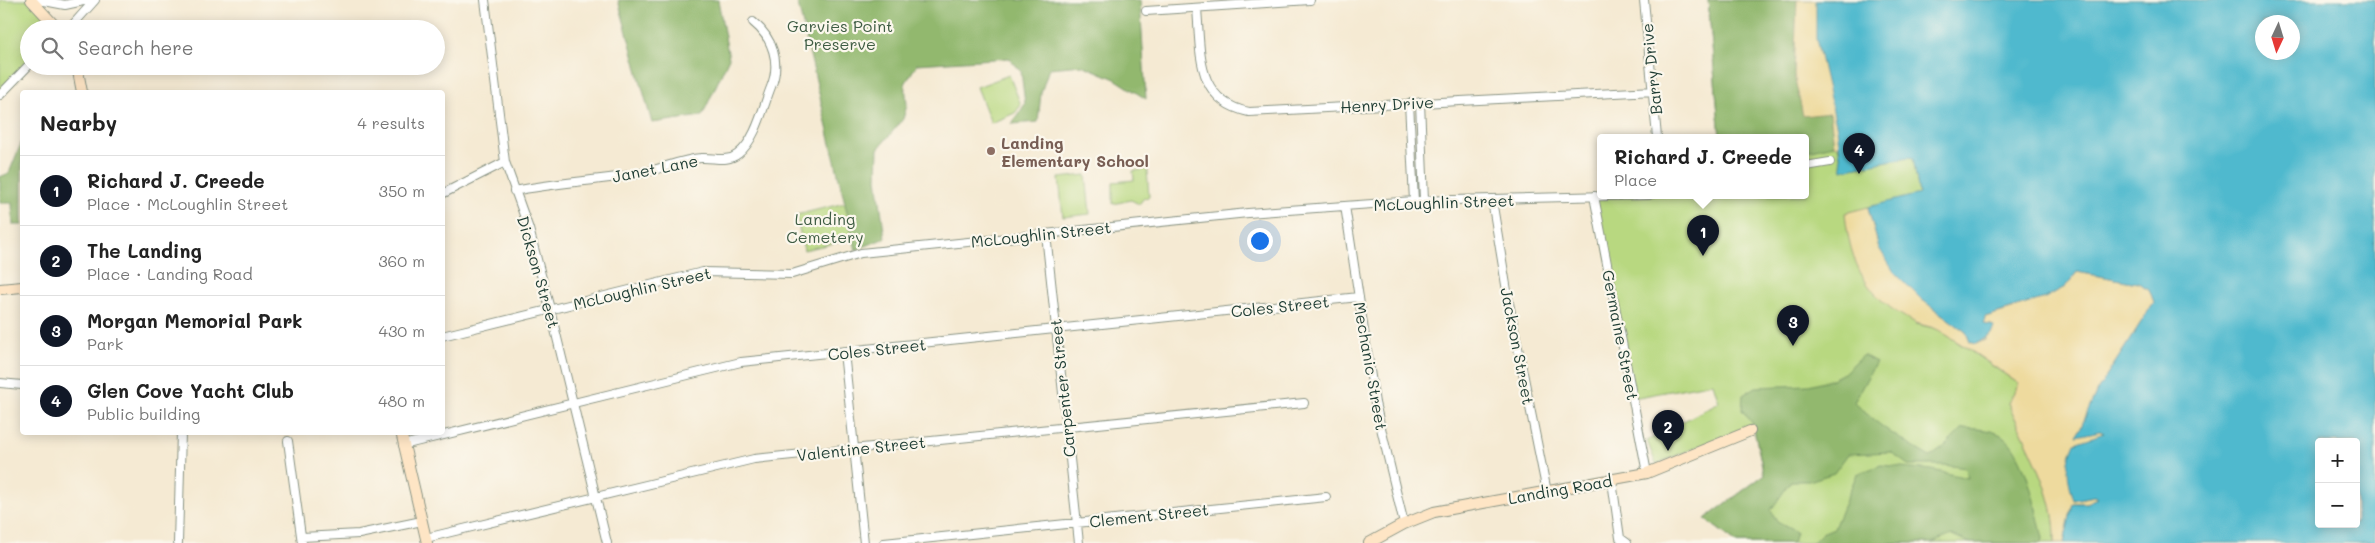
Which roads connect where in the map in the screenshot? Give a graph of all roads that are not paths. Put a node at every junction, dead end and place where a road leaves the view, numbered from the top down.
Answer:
1 (31, 0) edge
2 (39, 0) edge
3 (88, 0) edge
4 (96, 0) edge
5 (485, 0) edge
6 (1298, 0) edge
7 (1310, 0) edge
8 (1644, 0) edge
9 (1197, 9) junction
10 (1146, 11) dead end
11 (50, 20) edge
12 (77, 20) edge
13 (753, 22) dead end
14 (20, 74) edge
15 (79, 75) edge
16 (82, 90) edge
17 (1654, 91) junction
18 (0, 95) edge
19 (1420, 102) junction
20 (1409, 103) junction
21 (1658, 134) edge
22 (504, 162) junction
23 (1830, 162) dead end
24 (1809, 166) edge
25 (514, 191) junction
26 (445, 192) edge
27 (1594, 196) junction
28 (1597, 196) edge
29 (1492, 200) junction
30 (1414, 201) junction
31 (1424, 201) junction
32 (1345, 206) junction
33 (1046, 234) junction
34 (20, 287) edge
35 (0, 289) edge
36 (1358, 297) junction
37 (550, 309) junction
38 (1056, 330) junction
39 (445, 335) edge
40 (844, 352) junction
41 (0, 384) edge
42 (20, 385) edge
43 (574, 403) junction
44 (1304, 403) dead end
45 (1067, 427) junction
46 (1750, 431) dead end
47 (181, 435) edge
48 (401, 435) edge
49 (444, 435) edge
50 (445, 435) edge
51 (288, 441) dead end
52 (403, 445) junction
53 (854, 449) junction
54 (1647, 473) junction
55 (1612, 481) junction
56 (1547, 492) junction
57 (596, 497) junction
58 (1326, 497) dead end
59 (422, 521) junction
60 (1076, 523) junction
61 (1404, 524) junction
62 (302, 540) edge
63 (426, 540) edge
64 (1621, 541) edge
65 (178, 543) edge
66 (607, 543) edge
67 (864, 543) edge
68 (884, 543) edge
69 (1079, 543) edge
70 (1369, 543) edge

1 - 11 street
2 - 3 street
4 - 12 street
5 - 22 street, Dickson Street
6 - 7 street
6 - 9 street
8 - 17 street, Barry Drive
9 - 10 street
9 - 20 street, Henry Drive
13 - 25 street, Janet Lane
14 - 18 street
15 - 16 street
17 - 19 street, Henry Drive
17 - 21 street, Barry Drive
19 - 20 street, Henry Drive
19 - 31 street
20 - 30 street
22 - 25 street, Dickson Street
22 - 26 street
23 - 24 street
25 - 37 street, Dickson Street
27 - 28 street, McLoughlin Street
27 - 29 street, McLoughlin Street
27 - 54 street, Germaine Street
29 - 31 street, McLoughlin Street
29 - 56 street, Jackson Street
30 - 31 street, McLoughlin Street
30 - 32 street, McLoughlin Street
32 - 33 street, McLoughlin Street
32 - 36 street, Mechanic Street
33 - 37 street, McLoughlin Street
33 - 38 street, Carpenter Street
34 - 35 street
36 - 38 street, Coles Street
36 - 61 street, Mechanic Street
37 - 39 street, McLoughlin Street
37 - 43 street, Dickson Street
38 - 40 street, Coles Street
38 - 45 street, Carpenter Street
40 - 43 street, Coles Street
40 - 53 street
41 - 42 street
43 - 50 street, Coles Street
43 - 57 street, Dickson Street
44 - 45 street, Valentine Street
45 - 53 street, Valentine Street
45 - 60 street, Carpenter Street
46 - 54 street, Landing Road
47 - 65 street
48 - 52 street
49 - 52 street, Coles Street
51 - 62 street
52 - 59 street
53 - 57 street, Valentine Street
53 - 67 street
54 - 55 street, Landing Road
55 - 56 street, Landing Road
55 - 64 street
56 - 61 street, Landing Road
57 - 63 street, Valentine Street
57 - 66 street, Dickson Street
58 - 60 street, Clement Street
59 - 62 street
59 - 63 street
60 - 68 street, Clement Street
60 - 69 street, Carpenter Street
61 - 70 street, Landing Road

